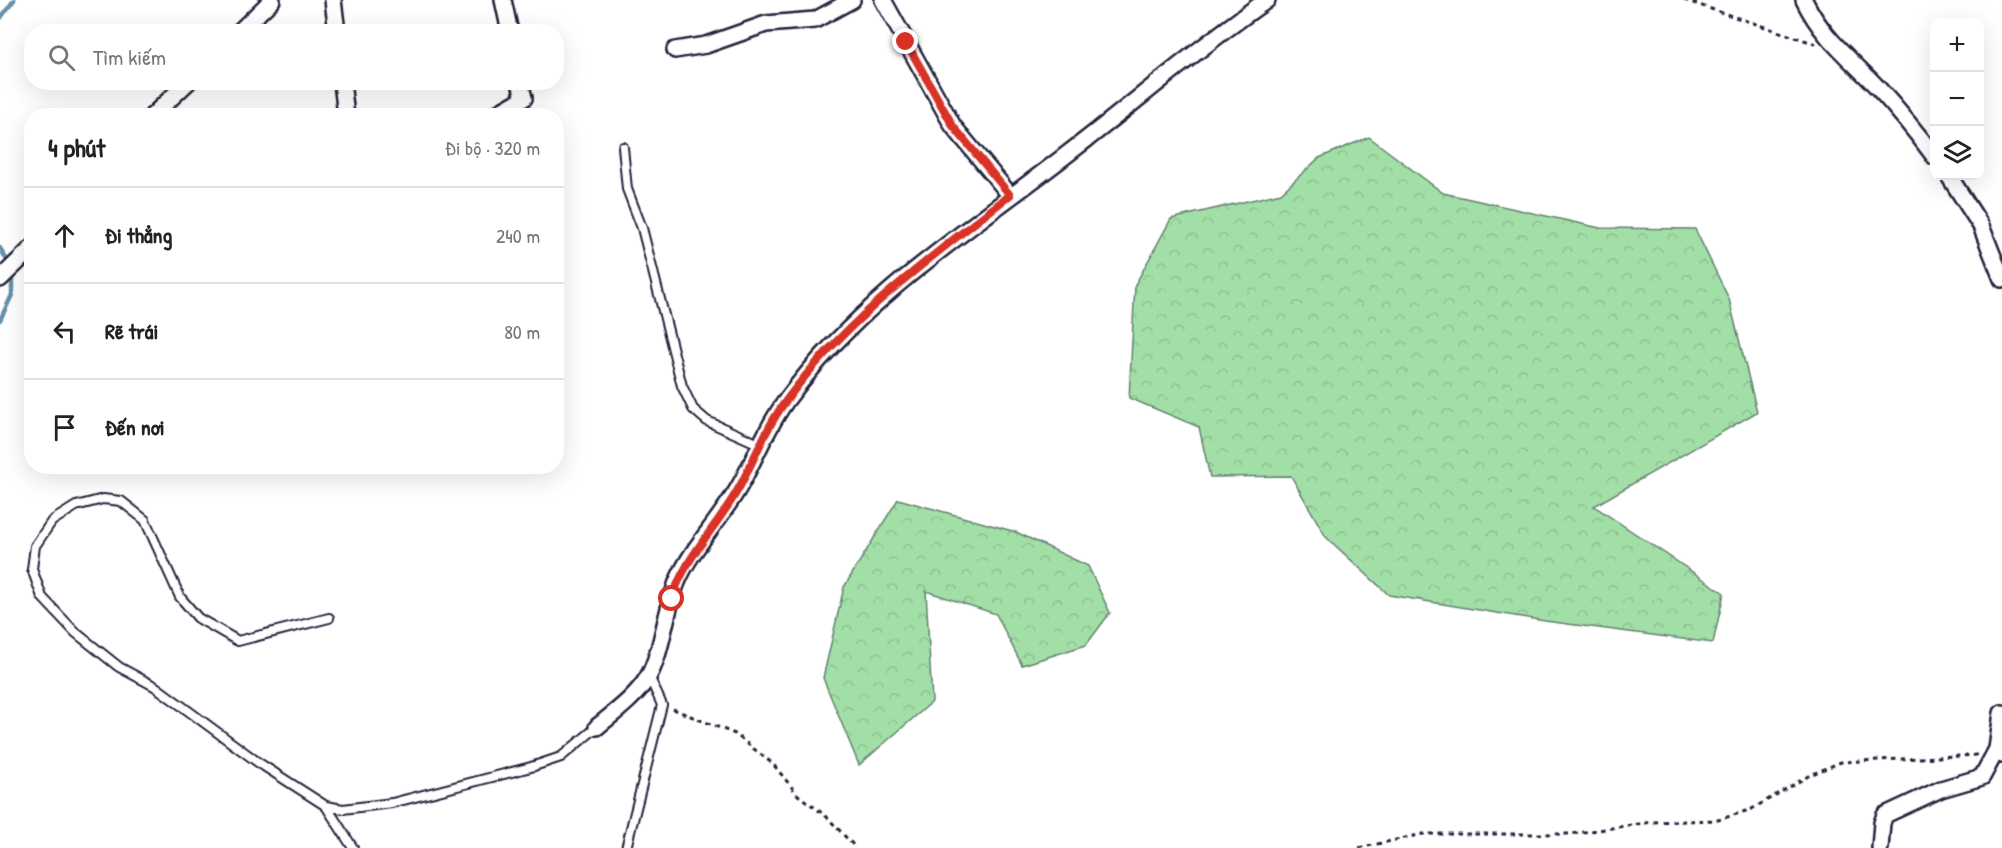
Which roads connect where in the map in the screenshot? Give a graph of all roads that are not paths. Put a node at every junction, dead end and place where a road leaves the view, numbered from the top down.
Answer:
1 (272, 0) edge
2 (333, 0) edge
3 (503, 0) edge
4 (852, 0) edge
5 (883, 0) edge
6 (1267, 0) edge
7 (1804, 0) edge
8 (247, 24) edge
9 (336, 24) edge
10 (508, 24) edge
11 (675, 50) dead end
12 (180, 90) edge
13 (343, 90) edge
14 (522, 90) edge
15 (160, 108) edge
16 (345, 108) edge
17 (507, 108) edge
18 (623, 147) dead end
19 (1930, 150) edge
20 (1952, 180) edge
21 (1010, 195) junction
22 (24, 256) edge
23 (0, 279) edge
24 (2002, 279) edge
25 (759, 444) junction
26 (329, 618) dead end
27 (649, 676) junction
28 (2002, 713) edge
29 (597, 727) joint
30 (1999, 752) edge
31 (326, 806) junction
32 (353, 848) edge
33 (626, 848) edge
34 (1880, 848) edge

1 - 8 street
2 - 9 street
3 - 10 street
4 - 11 street
5 - 21 street
6 - 21 street
7 - 19 street
12 - 15 street
13 - 16 street
14 - 17 street
18 - 25 lane
20 - 24 street
21 - 25 street
22 - 23 street
25 - 27 street
26 - 31 lane
27 - 29 street
27 - 33 lane
28 - 30 street
29 - 31 lane
30 - 34 street
31 - 32 lane

